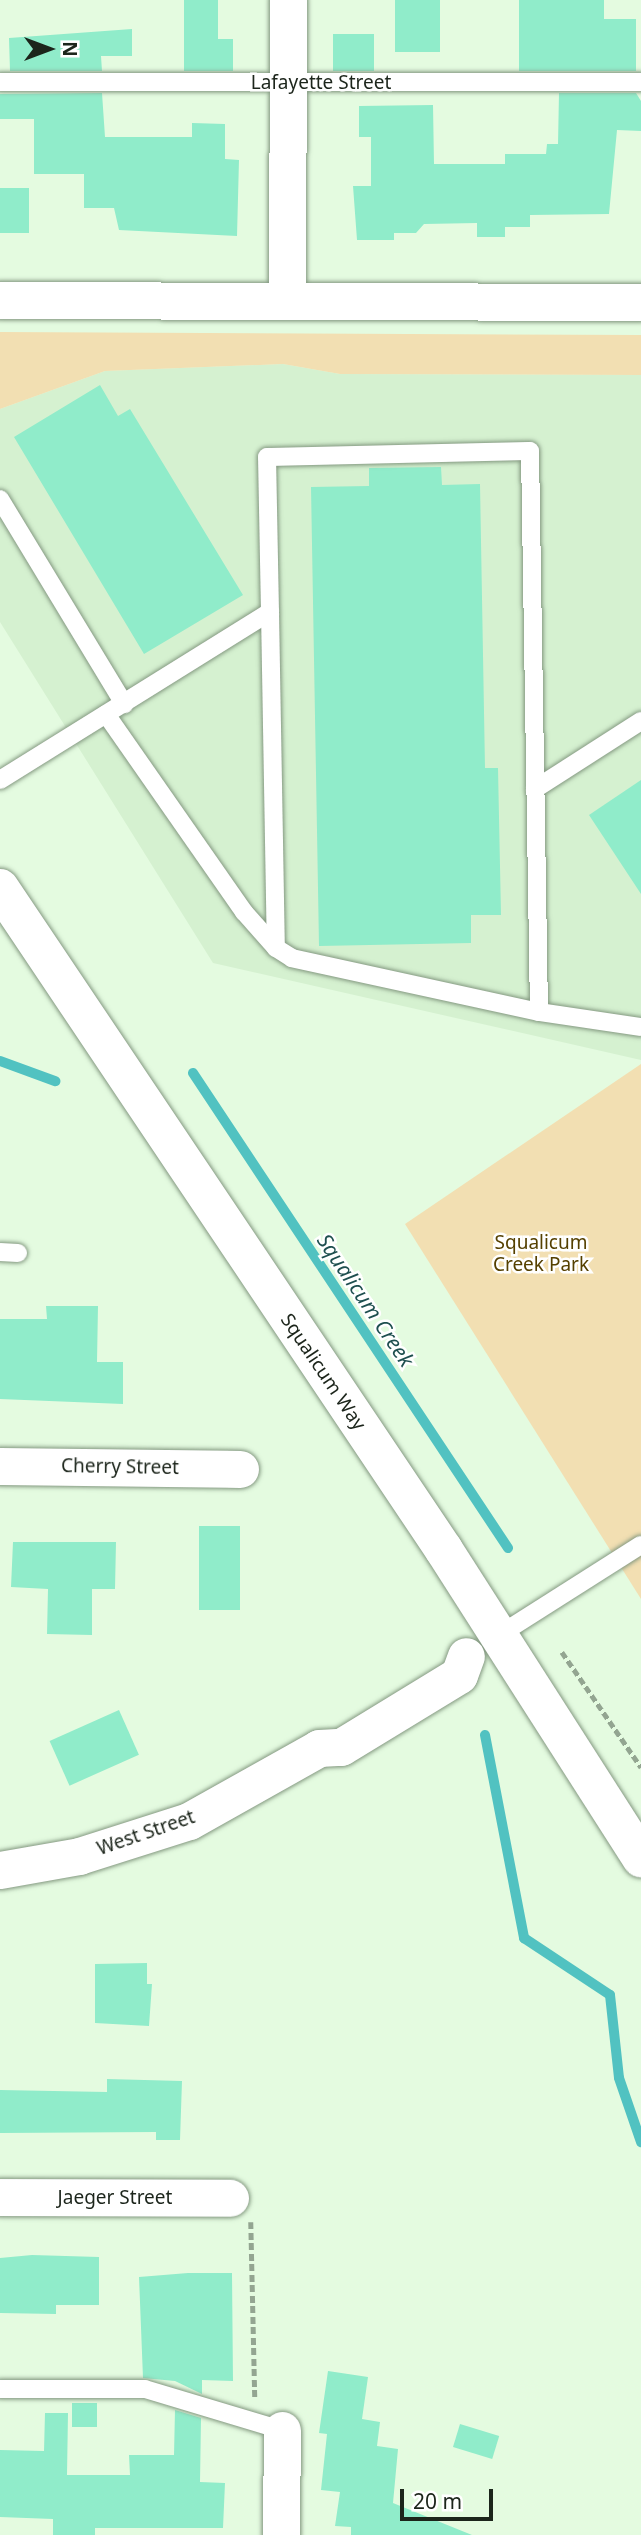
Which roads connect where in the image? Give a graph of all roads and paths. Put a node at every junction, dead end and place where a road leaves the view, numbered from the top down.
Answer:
1 (288, 0) edge
2 (0, 82) edge
3 (641, 82) edge
4 (288, 84) junction
5 (0, 300) edge
6 (288, 301) junction
7 (641, 302) edge
8 (0, 499) edge
9 (270, 612) junction
10 (124, 704) junction
11 (106, 715) junction
12 (641, 721) edge
13 (0, 780) edge
14 (535, 789) junction
15 (0, 888) edge
16 (276, 948) junction
17 (539, 1012) junction
18 (641, 1027) edge
19 (0, 1466) edge
20 (240, 1469) dead end
21 (641, 1545) edge
22 (499, 1635) junction
23 (562, 1652) dead end
24 (641, 1767) edge
25 (641, 1858) edge
26 (0, 1870) edge
27 (0, 2197) edge
28 (230, 2198) joint
29 (0, 2389) edge
30 (269, 2426) junction
31 (281, 2535) edge

1 - 4 street
2 - 4 lane, Lafayette Street
3 - 4 lane, Lafayette Street
4 - 6 street
5 - 6 street
6 - 7 street
8 - 10 lane
9 - 10 lane
9 - 14 lane
9 - 16 lane
10 - 11 lane
11 - 13 lane
11 - 16 lane
12 - 14 lane
14 - 17 lane
15 - 22 street, Squalicum Way
16 - 17 lane
17 - 18 lane
19 - 20 street, Cherry Street
21 - 22 lane
22 - 25 street, Squalicum Way
22 - 26 street, West Street
23 - 24 path
27 - 28 street, Jaeger Street
28 - 30 path
29 - 30 lane
30 - 31 street

